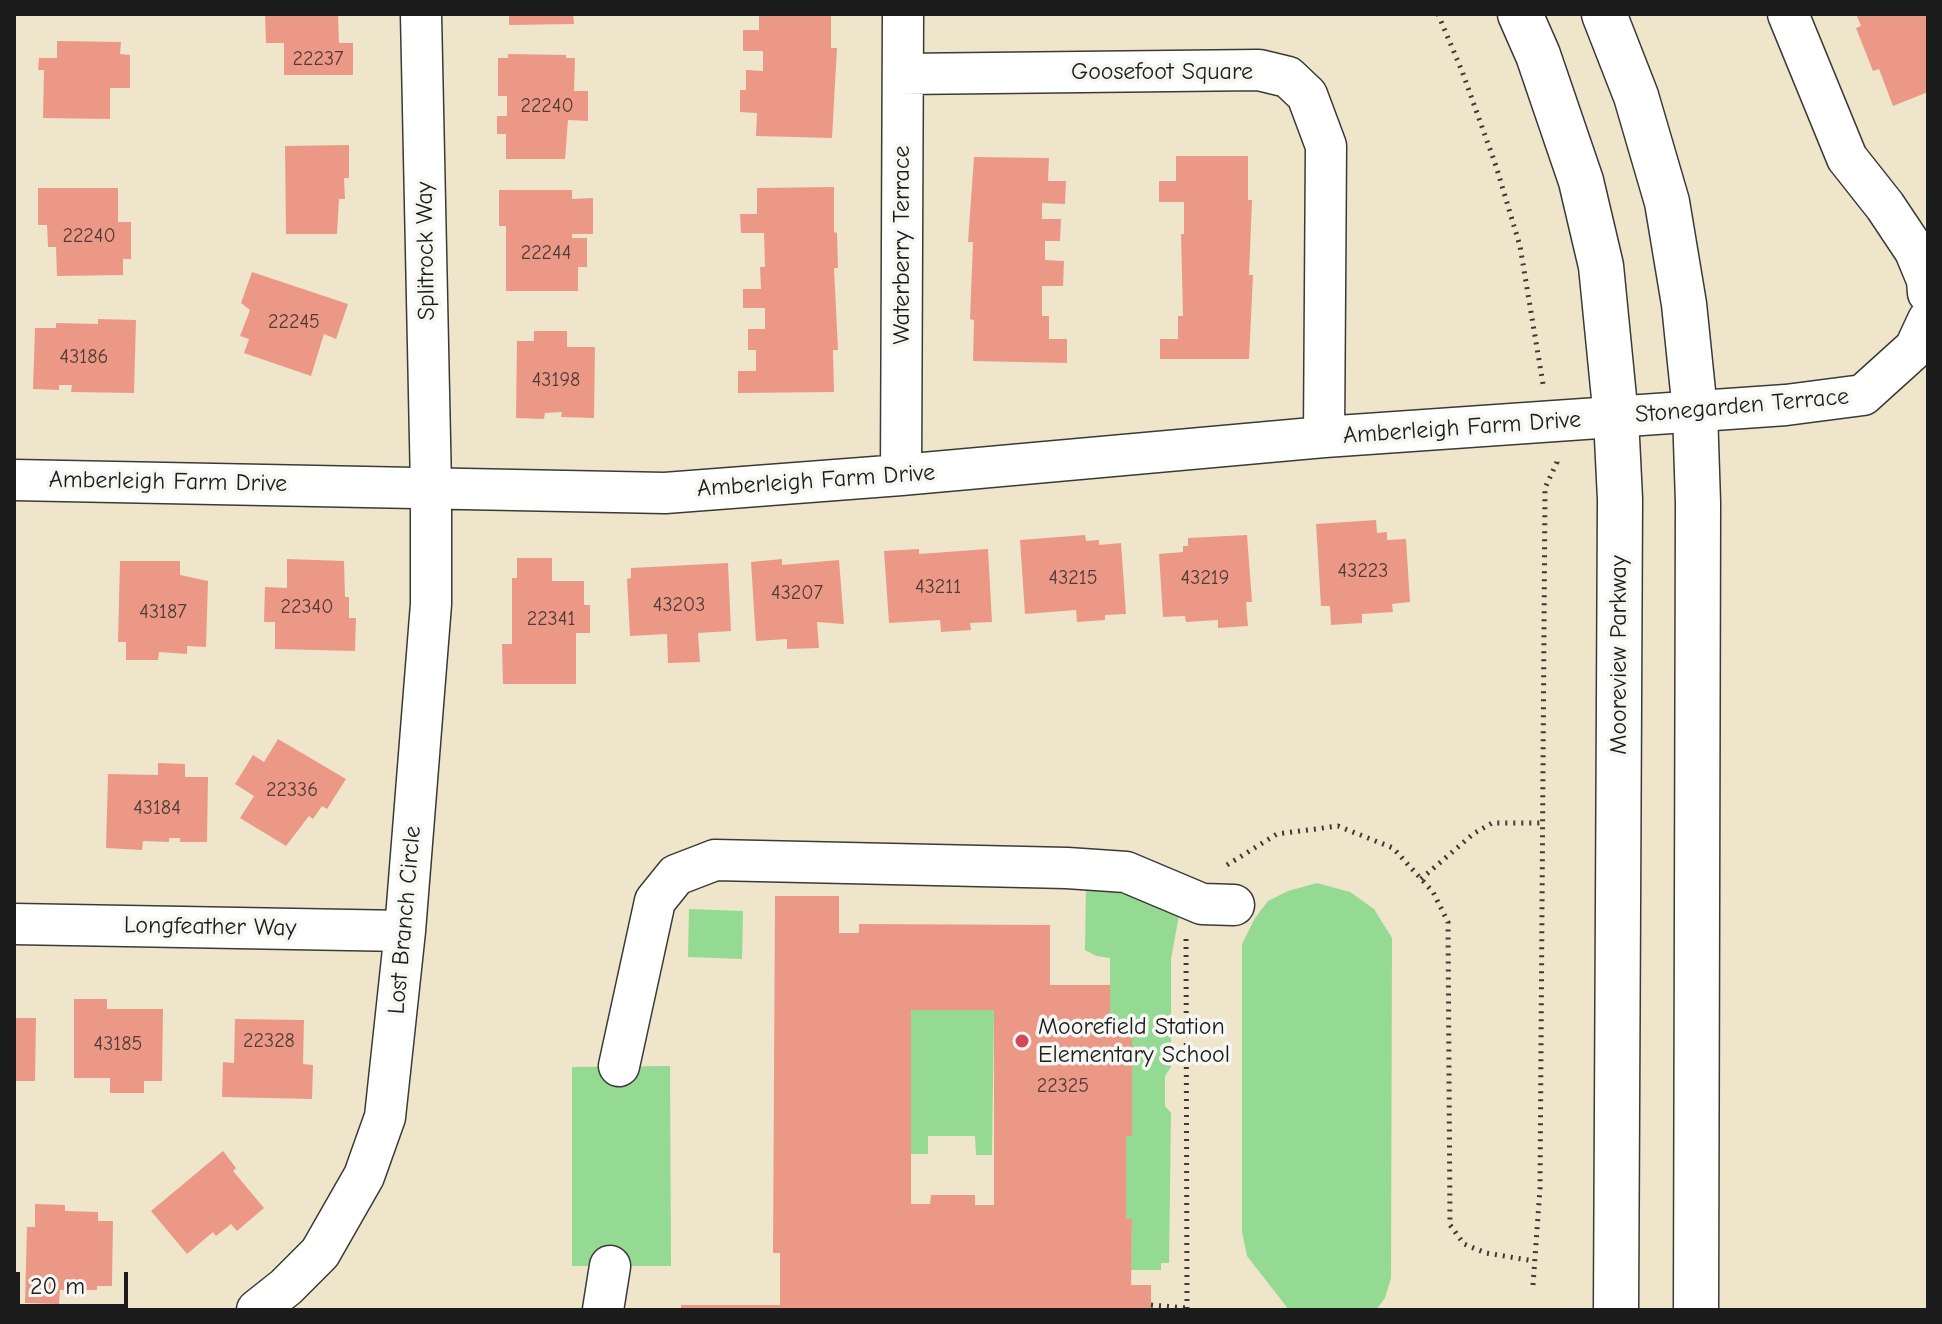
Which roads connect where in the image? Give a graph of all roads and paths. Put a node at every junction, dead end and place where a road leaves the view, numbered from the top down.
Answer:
1 (421, 14) edge
2 (903, 14) edge
3 (1438, 14) edge
4 (1520, 14) edge
5 (1604, 14) edge
6 (1788, 14) edge
7 (903, 74) junction
8 (1928, 293) edge
9 (1928, 320) edge
10 (1695, 411) junction
11 (1616, 418) junction
12 (1548, 420) junction
13 (1324, 437) junction
14 (901, 475) junction
15 (14, 480) edge
16 (431, 487) junction
17 (1544, 823) junction
18 (1421, 879) junction
19 (1218, 904) junction
20 (14, 924) edge
21 (405, 931) junction
22 (619, 1066) dead end
23 (1534, 1261) junction
24 (610, 1266) dead end
25 (1533, 1285) dead end
26 (1151, 1305) dead end
27 (1187, 1309) edge
28 (257, 1310) edge
29 (603, 1310) edge
30 (1616, 1310) edge
31 (1696, 1310) edge

1 - 16 street, Splitrock Way
2 - 7 street, Waterberry Terrace
3 - 12 path
4 - 11 main road, Mooreview Parkway
5 - 10 main road
6 - 8 street
7 - 13 street, Goosefoot Square
7 - 14 street, Waterberry Terrace
9 - 10 street, Stonegarden Terrace
10 - 11 street, Stonegarden Terrace
10 - 31 main road
11 - 12 street, Amberleigh Farm Drive
11 - 30 main road, Mooreview Parkway
12 - 13 street, Amberleigh Farm Drive
12 - 17 path
13 - 14 street, Amberleigh Farm Drive
14 - 16 street, Amberleigh Farm Drive
15 - 16 street, Amberleigh Farm Drive
16 - 21 street, Lost Branch Circle
17 - 18 path
17 - 23 path
18 - 19 path
18 - 23 path
19 - 22 street
19 - 27 path
20 - 21 street, Longfeather Way
21 - 28 street, Lost Branch Circle
23 - 25 path
24 - 29 street
26 - 27 path

